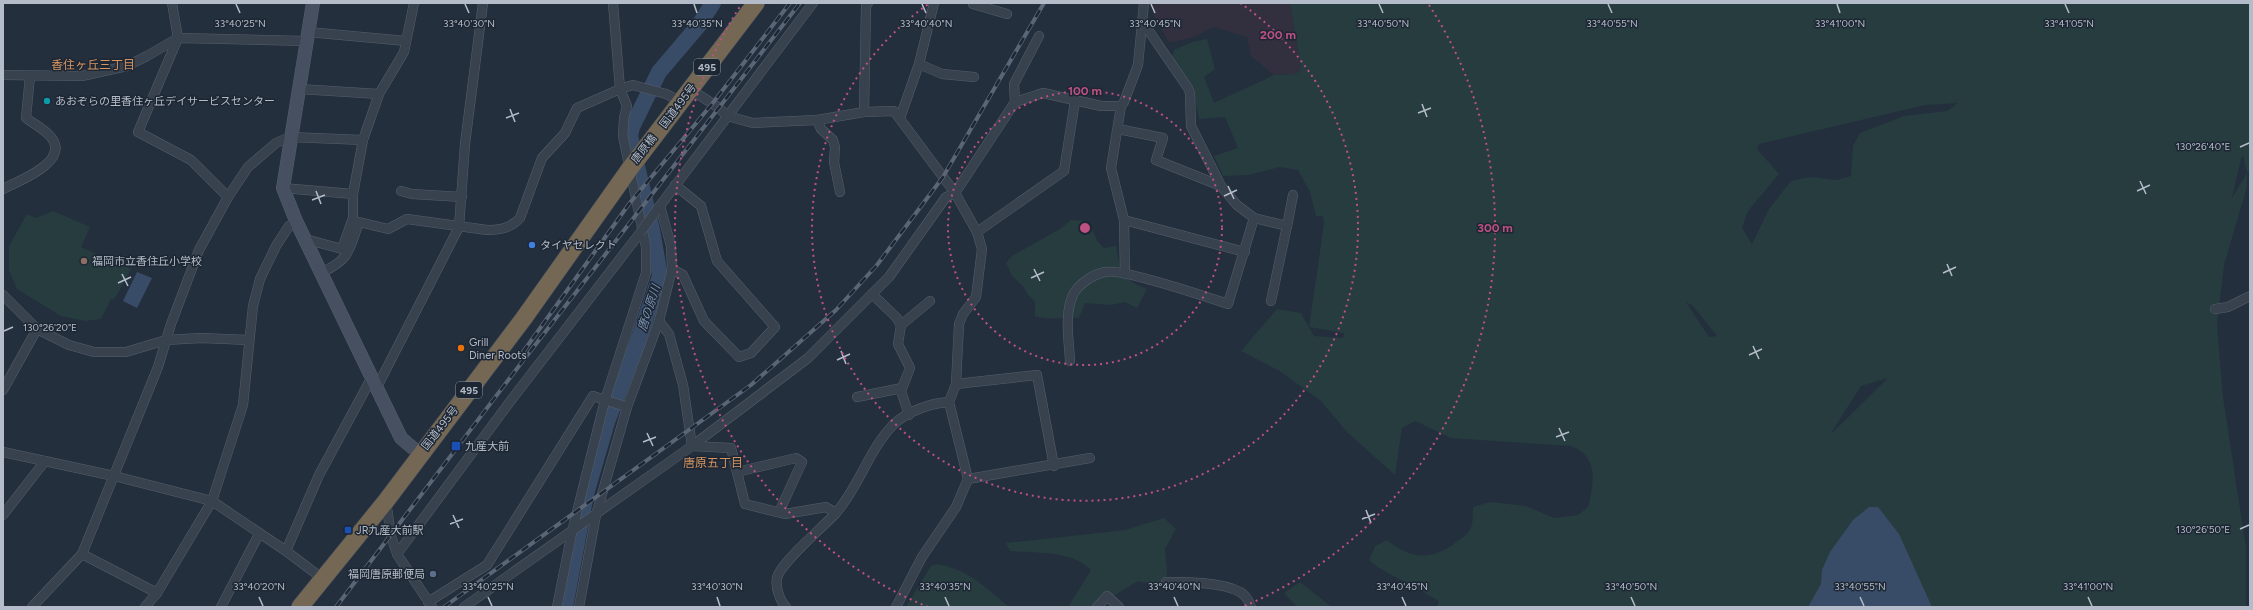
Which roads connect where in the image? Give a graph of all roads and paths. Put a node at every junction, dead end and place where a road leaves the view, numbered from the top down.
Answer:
1 (172, 3) edge
2 (313, 3) edge
3 (414, 3) edge
4 (483, 3) edge
5 (613, 3) edge
6 (756, 3) edge
7 (813, 3) edge
8 (868, 3) edge
9 (934, 3) edge
10 (972, 3) edge
11 (1144, 3) edge
12 (1007, 14) dead end
13 (1142, 21) junction
14 (307, 36) junction
15 (1039, 36) dead end
16 (178, 38) junction
17 (406, 40) junction
18 (919, 64) junction
19 (3, 75) edge
20 (30, 76) junction
21 (974, 78) dead end
22 (299, 89) junction
23 (620, 89) junction
24 (379, 94) junction
25 (679, 95) junction
26 (1075, 101) junction
27 (1015, 102) junction
28 (1121, 106) junction
29 (864, 112) junction
30 (726, 116) junction
31 (900, 118) junction
32 (817, 120) junction
33 (1118, 129) junction
34 (658, 132) joint
35 (290, 137) junction
36 (363, 140) junction
37 (630, 168) junction
38 (675, 185) junction
39 (1221, 186) junction
40 (283, 188) junction
41 (3, 189) edge
42 (401, 191) dead end
43 (840, 192) dead end
44 (955, 193) junction
45 (353, 194) junction
46 (1293, 195) dead end
47 (228, 197) junction
48 (462, 197) junction
49 (658, 209) junction
50 (1254, 218) junction
51 (1124, 220) junction
52 (296, 221) junction
53 (1287, 226) junction
54 (459, 227) junction
55 (977, 232) junction
56 (305, 239) junction
57 (1245, 252) junction
58 (672, 269) junction
59 (321, 272) junction
60 (1125, 274) junction
61 (872, 294) junction
62 (3, 295) edge
63 (2250, 296) edge
64 (1271, 301) dead end
65 (930, 302) dead end
66 (2215, 309) dead end
67 (659, 321) junction
68 (901, 325) junction
69 (37, 329) junction
70 (166, 340) junction
71 (249, 340) junction
72 (1070, 361) dead end
73 (374, 382) junction
74 (956, 384) junction
75 (902, 388) junction
76 (3, 390) edge
77 (857, 397) dead end
78 (607, 401) junction
79 (949, 402) junction
80 (624, 407) junction
81 (909, 415) junction
82 (692, 446) junction
83 (3, 452) edge
84 (420, 454) junction
85 (1090, 458) dead end
86 (45, 461) junction
87 (1054, 466) junction
88 (737, 472) junction
89 (114, 476) junction
90 (968, 479) junction
91 (212, 501) junction
92 (386, 501) junction
93 (778, 512) junction
94 (836, 513) junction
95 (3, 514) edge
96 (594, 517) junction
97 (573, 531) junction
98 (259, 534) junction
99 (286, 551) junction
100 (82, 554) junction
101 (397, 554) junction
102 (323, 579) junction
103 (1166, 582) dead end
104 (157, 593) junction
105 (430, 604) edge
106 (32, 607) edge
107 (145, 607) edge
108 (221, 607) edge
109 (300, 607) edge
110 (464, 607) edge
111 (557, 607) edge
112 (579, 607) edge
113 (786, 607) edge
114 (896, 607) edge
115 (1097, 607) edge
116 (1119, 607) edge
117 (1251, 607) edge

1 - 16 street
2 - 14 street
3 - 17 street
4 - 48 street
5 - 23 street
6 - 25 highway, 国道495号 / 495
7 - 30 street
8 - 29 street
9 - 18 street
10 - 12 street
11 - 13 street
13 - 28 street
13 - 39 street
14 - 16 street
14 - 17 street
14 - 22 street
15 - 27 street
16 - 20 street
16 - 47 street
17 - 24 street
18 - 21 street
18 - 31 street
19 - 20 street
20 - 41 street
22 - 24 street
22 - 35 street
23 - 25 street
23 - 37 street
23 - 54 street
24 - 36 street
25 - 30 street
25 - 34 highway, 国道495号 / 495
26 - 27 street
26 - 28 street
26 - 55 street
27 - 44 street
28 - 33 street
29 - 31 street
29 - 32 street
30 - 32 street
30 - 38 street
31 - 44 street
32 - 43 street
33 - 39 street
33 - 51 street
34 - 37 highway, 唐原橋 / 495
35 - 36 street
35 - 40 street
35 - 47 street
36 - 45 street
37 - 78 street
37 - 84 highway, 国道495号 / 495
38 - 49 street
38 - 58 street
39 - 50 street
40 - 45 street
40 - 52 street
42 - 48 street
44 - 55 street
44 - 61 street
45 - 56 street
46 - 53 street
47 - 70 street
48 - 54 street
49 - 58 street
49 - 101 street, bridge
50 - 53 street
50 - 57 street
51 - 57 street
51 - 60 street
52 - 56 street
52 - 71 street
53 - 64 street
54 - 59 street
54 - 73 street
55 - 74 street
56 - 59 street
57 - 60 street
58 - 67 street
59 - 73 street
60 - 72 street
61 - 68 street
61 - 82 street
62 - 69 street
63 - 66 street
65 - 68 street
67 - 80 street
67 - 82 street
68 - 75 street
69 - 70 street
69 - 76 street
70 - 71 street
70 - 89 street
71 - 91 street
73 - 84 street
73 - 99 street
74 - 79 street
74 - 87 street
75 - 77 street
75 - 81 street
78 - 80 street
78 - 97 street
78 - 105 street
79 - 81 street
79 - 90 street
80 - 96 street
81 - 94 street
82 - 88 street
82 - 96 street
83 - 86 street
84 - 92 highway, 国道495号 / 495
85 - 87 street
86 - 89 street
86 - 95 street
87 - 90 street
88 - 93 street
88 - 93 street
89 - 91 street
89 - 100 street
90 - 114 street
91 - 98 street
91 - 104 street
92 - 101 street
92 - 102 highway, 国道495号 / 495
93 - 94 street
94 - 113 street
96 - 97 street
96 - 112 street
97 - 110 street
97 - 111 street
98 - 99 street
98 - 108 street
99 - 102 street
100 - 104 street
100 - 106 street
101 - 105 street
102 - 109 highway, 国道495号 / 495
103 - 117 street
104 - 107 street
115 - 116 street

